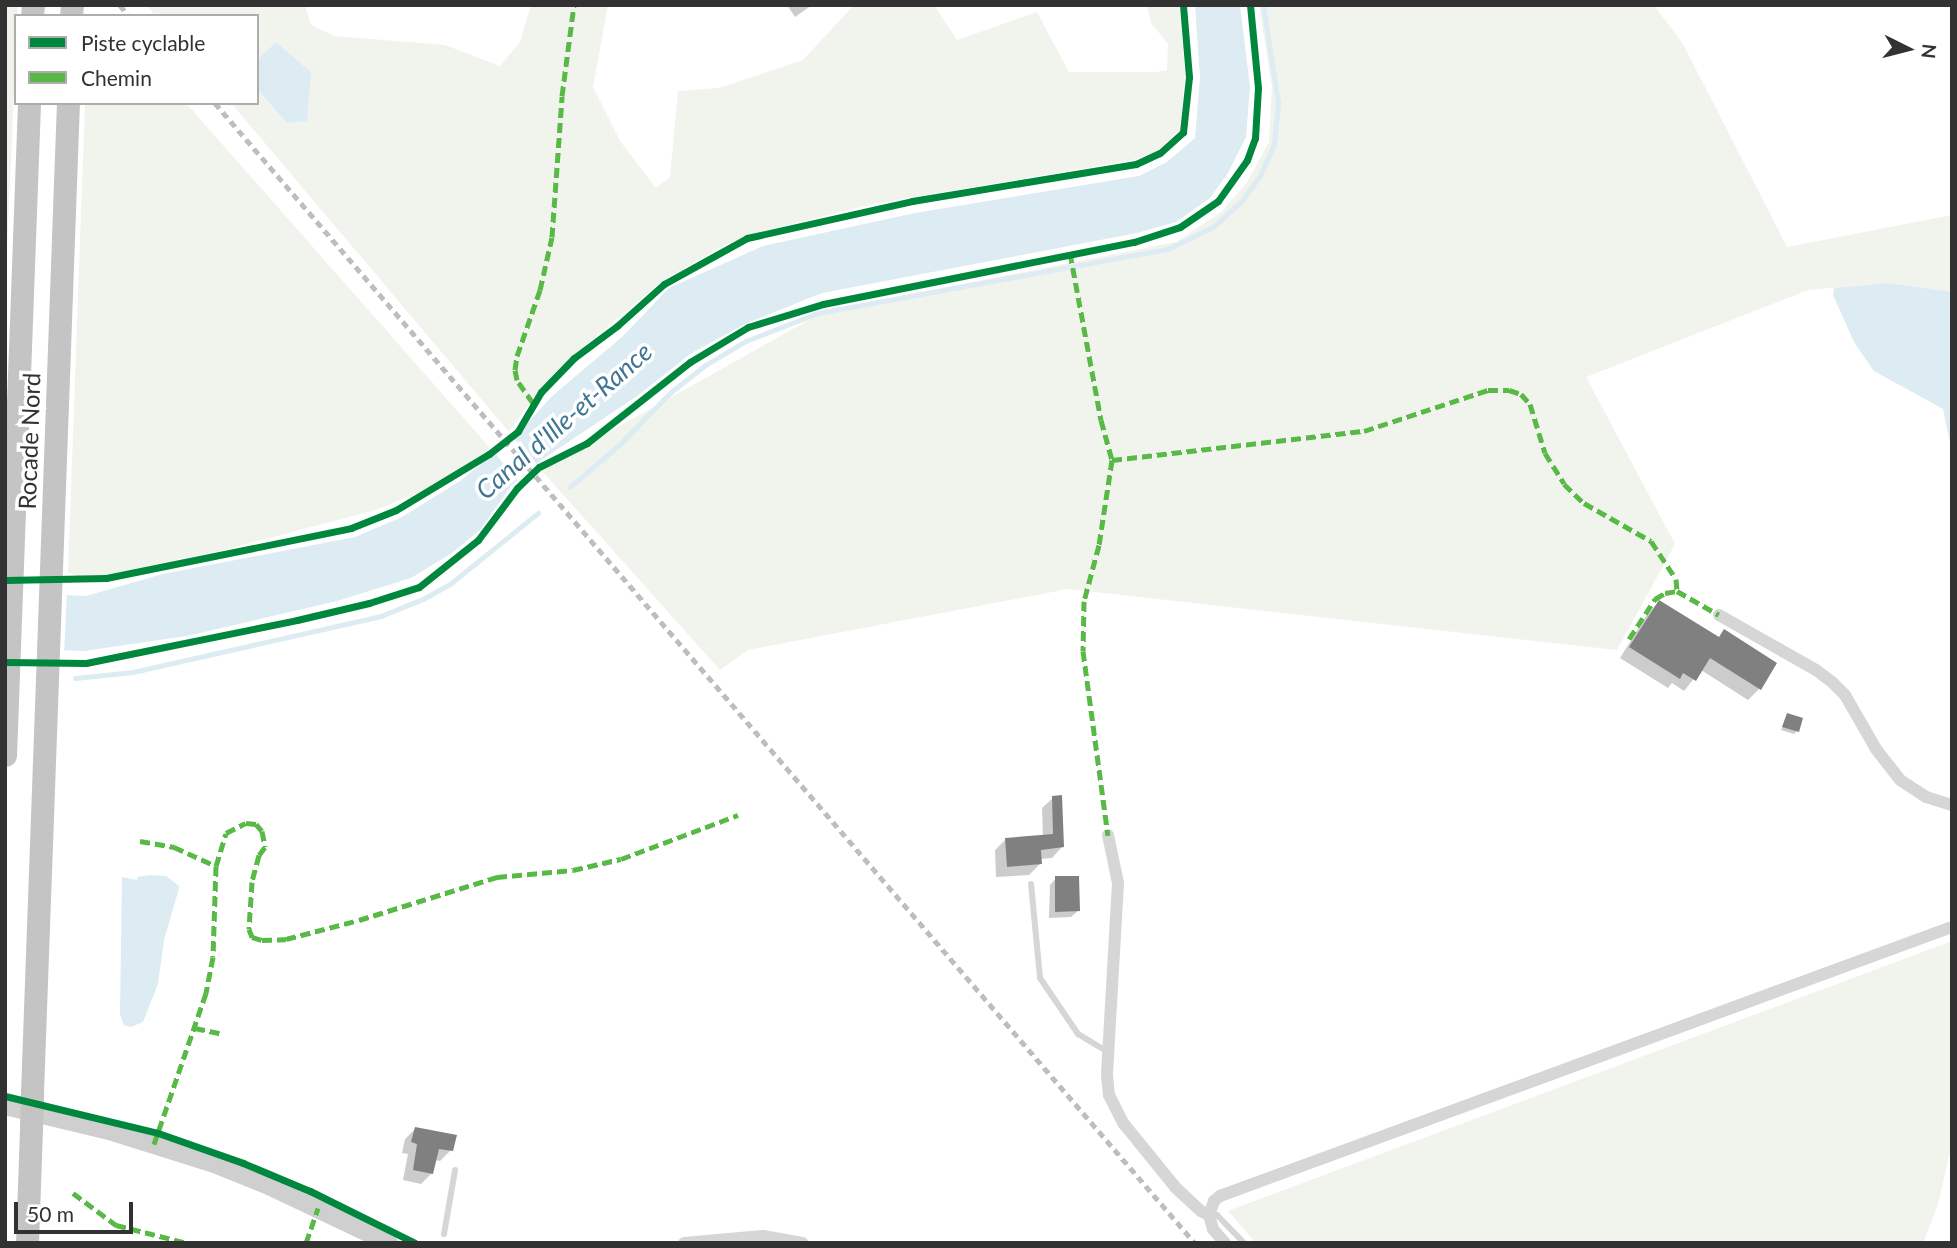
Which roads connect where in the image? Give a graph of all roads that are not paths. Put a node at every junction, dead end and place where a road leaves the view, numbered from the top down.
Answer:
1 (29, 105) edge
2 (68, 105) edge
3 (1719, 615) dead end
4 (5, 755) edge
5 (1952, 805) edge
6 (1108, 835) dead end
7 (1031, 884) dead end
8 (1952, 927) edge
9 (1110, 1053) junction
10 (5, 1106) edge
11 (456, 1170) dead end
12 (1209, 1215) junction
13 (444, 1234) dead end
14 (27, 1243) edge
15 (389, 1243) edge
16 (684, 1243) edge
17 (802, 1243) edge
18 (1225, 1243) edge
19 (1244, 1243) edge

1 - 4 highway, Rocade Nord
2 - 14 highway, Rocade Nord, bridge
3 - 5 street
6 - 9 street
7 - 9 lane
8 - 12 street
9 - 12 street
10 - 15 street
11 - 13 lane
12 - 18 street
12 - 19 lane
16 - 17 street

